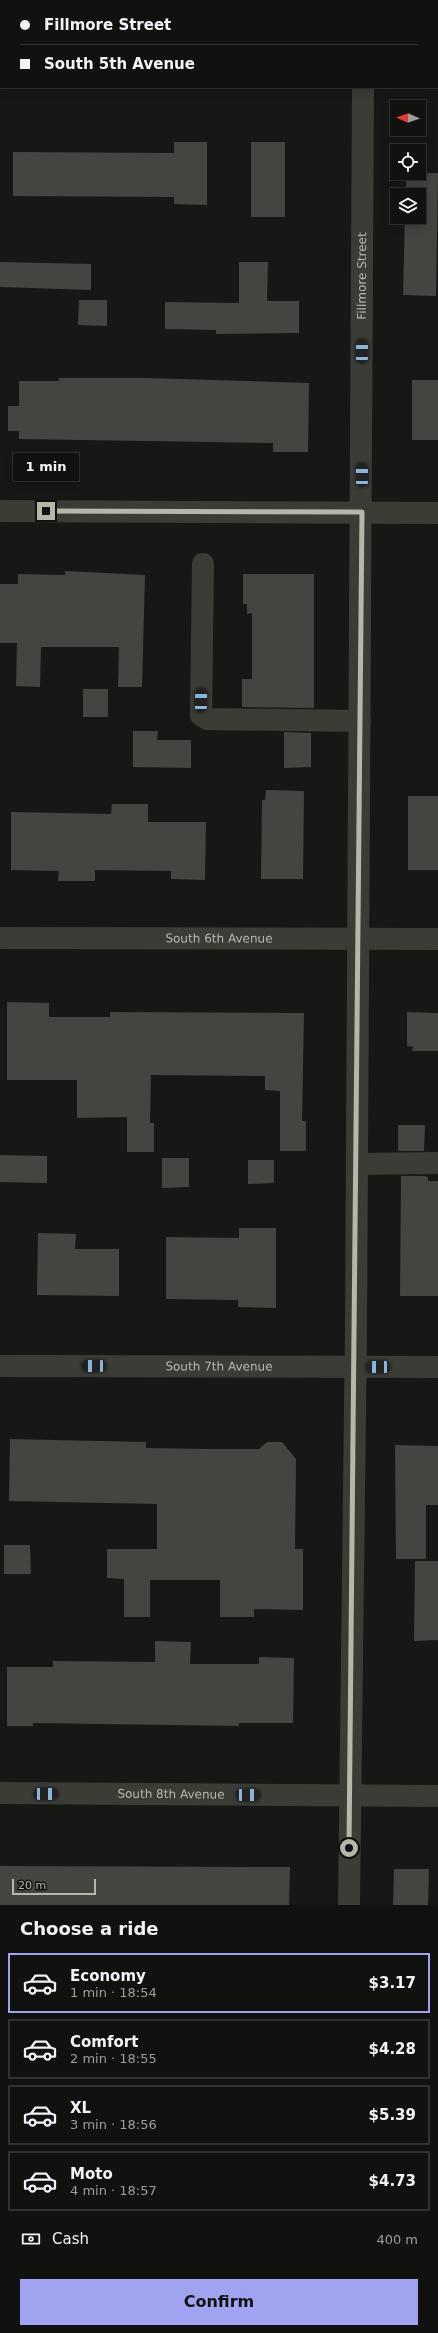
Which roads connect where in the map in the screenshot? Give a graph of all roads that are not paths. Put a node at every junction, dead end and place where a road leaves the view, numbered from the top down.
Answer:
1 (363, 88) edge
2 (0, 511) edge
3 (362, 512) junction
4 (438, 513) edge
5 (204, 564) dead end
6 (360, 721) junction
7 (0, 938) edge
8 (358, 939) junction
9 (438, 939) edge
10 (438, 1163) edge
11 (357, 1164) junction
12 (0, 1366) edge
13 (355, 1366) junction
14 (438, 1367) edge
15 (0, 1793) edge
16 (350, 1795) junction
17 (438, 1796) edge
18 (349, 1905) edge

1 - 3 street, Fillmore Street
2 - 3 street
3 - 4 street
3 - 6 street, Fillmore Street
5 - 6 street
6 - 8 street, Fillmore Street
7 - 8 street, South 6th Avenue
8 - 9 street, South 6th Avenue
8 - 11 street, Fillmore Street
10 - 11 street
11 - 13 street, Fillmore Street
12 - 13 street, South 7th Avenue
13 - 14 street, South 7th Avenue
13 - 16 street, Fillmore Street
15 - 16 street, South 8th Avenue
16 - 17 street, South 8th Avenue
16 - 18 street, Fillmore Street

